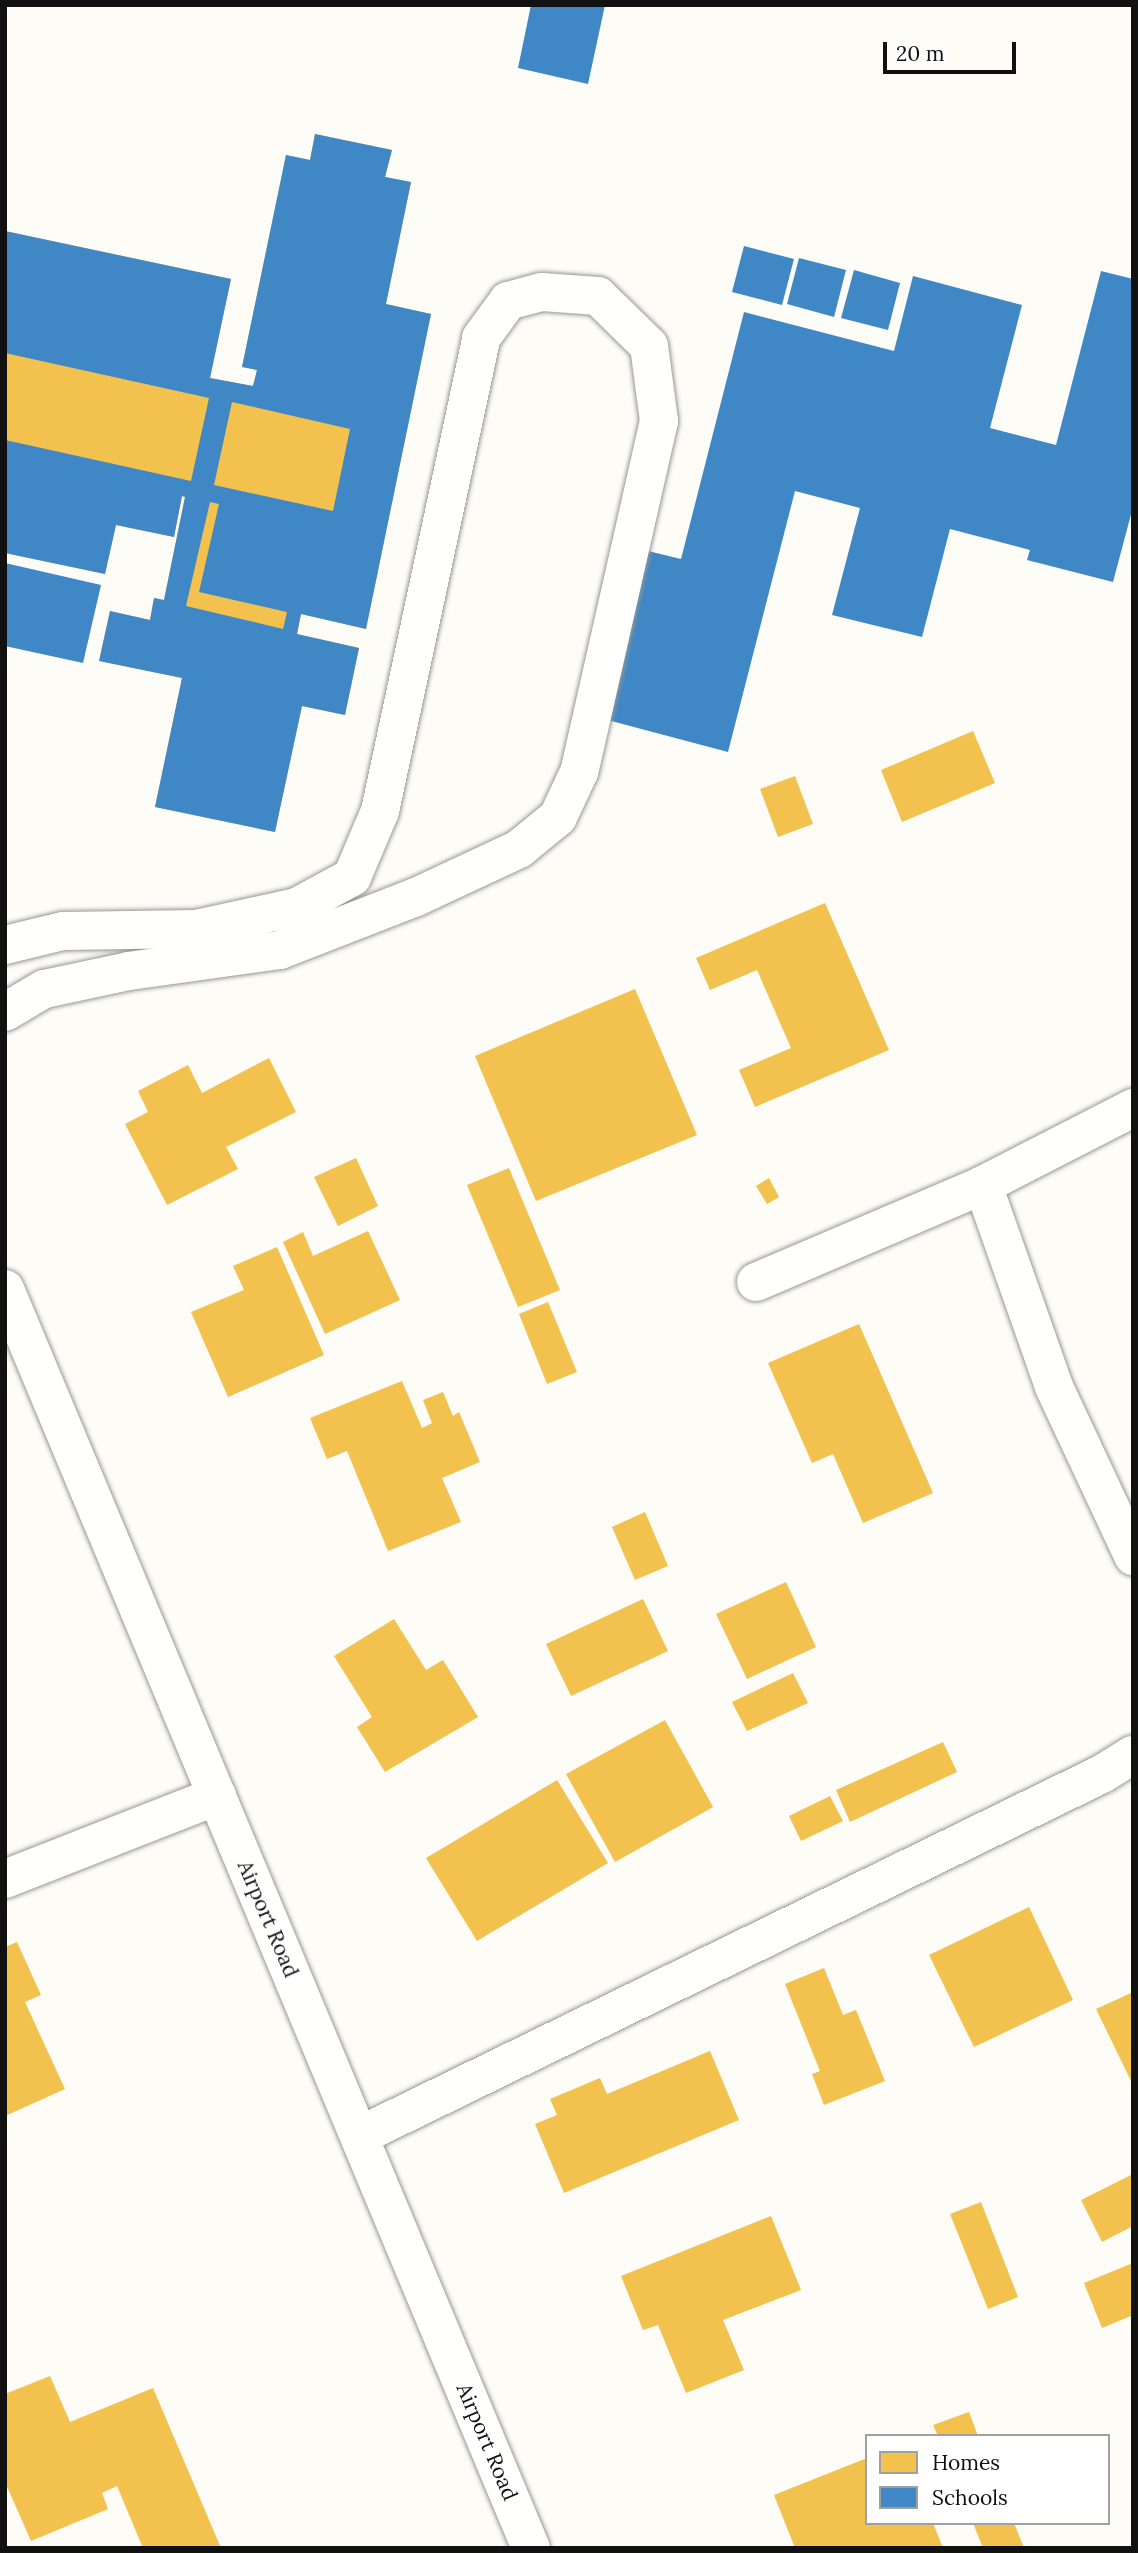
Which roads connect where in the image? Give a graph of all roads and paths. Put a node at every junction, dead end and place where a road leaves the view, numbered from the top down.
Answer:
1 (5, 945) edge
2 (5, 1012) edge
3 (1133, 1108) edge
4 (983, 1185) junction
5 (756, 1282) dead end
6 (5, 1290) edge
7 (1133, 1556) edge
8 (1133, 1755) edge
9 (217, 1796) junction
10 (5, 1879) edge
11 (359, 2136) junction
12 (531, 2548) edge

1 - 2 street
3 - 4 street
4 - 5 street
4 - 7 street
6 - 9 street, Airport Road
8 - 11 street
9 - 10 street
9 - 11 street, Airport Road
11 - 12 street, Airport Road

